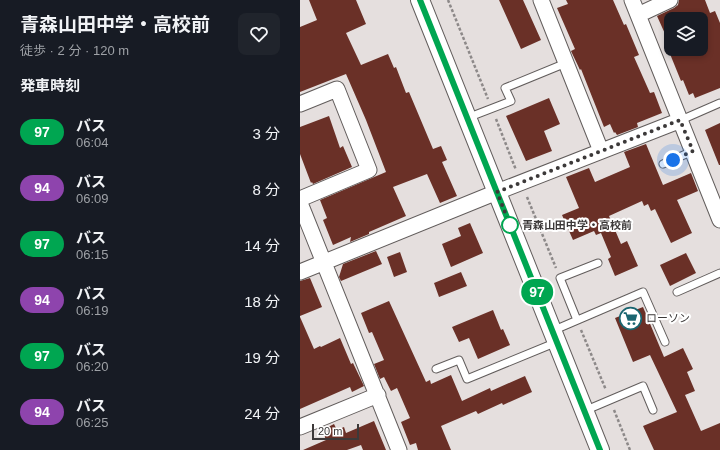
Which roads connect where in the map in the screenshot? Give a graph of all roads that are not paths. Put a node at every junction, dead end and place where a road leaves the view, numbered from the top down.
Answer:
1 (420, 0) edge
2 (541, 0) edge
3 (632, 0) edge
4 (670, 0) edge
5 (638, 15) junction
6 (566, 63) junction
7 (720, 103) edge
8 (300, 104) edge
9 (467, 118) junction
10 (680, 120) junction
11 (601, 151) junction
12 (693, 151) junction
13 (663, 164) dead end
14 (497, 192) junction
15 (300, 198) edge
16 (300, 203) edge
17 (720, 220) edge
18 (324, 263) junction
19 (598, 263) dead end
20 (300, 272) edge
21 (720, 273) edge
22 (677, 292) dead end
23 (577, 320) junction
24 (555, 336) junction
25 (665, 342) dead end
26 (436, 369) dead end
27 (378, 395) junction
28 (653, 410) dead end
29 (584, 411) junction
30 (300, 426) edge
31 (399, 450) edge
32 (600, 450) edge

1 - 9 street
2 - 6 street
3 - 5 street
4 - 5 street
5 - 10 street
6 - 9 lane
6 - 11 street
7 - 10 lane
8 - 15 street
9 - 14 street
10 - 11 street
10 - 12 street
11 - 14 street
12 - 13 lane
12 - 17 street
14 - 18 street
14 - 24 street
16 - 18 street
18 - 20 street
18 - 27 street
19 - 23 lane
21 - 22 lane
23 - 24 lane
23 - 25 lane
24 - 26 lane
24 - 29 street
27 - 30 street
27 - 31 street
28 - 29 lane
29 - 32 street

